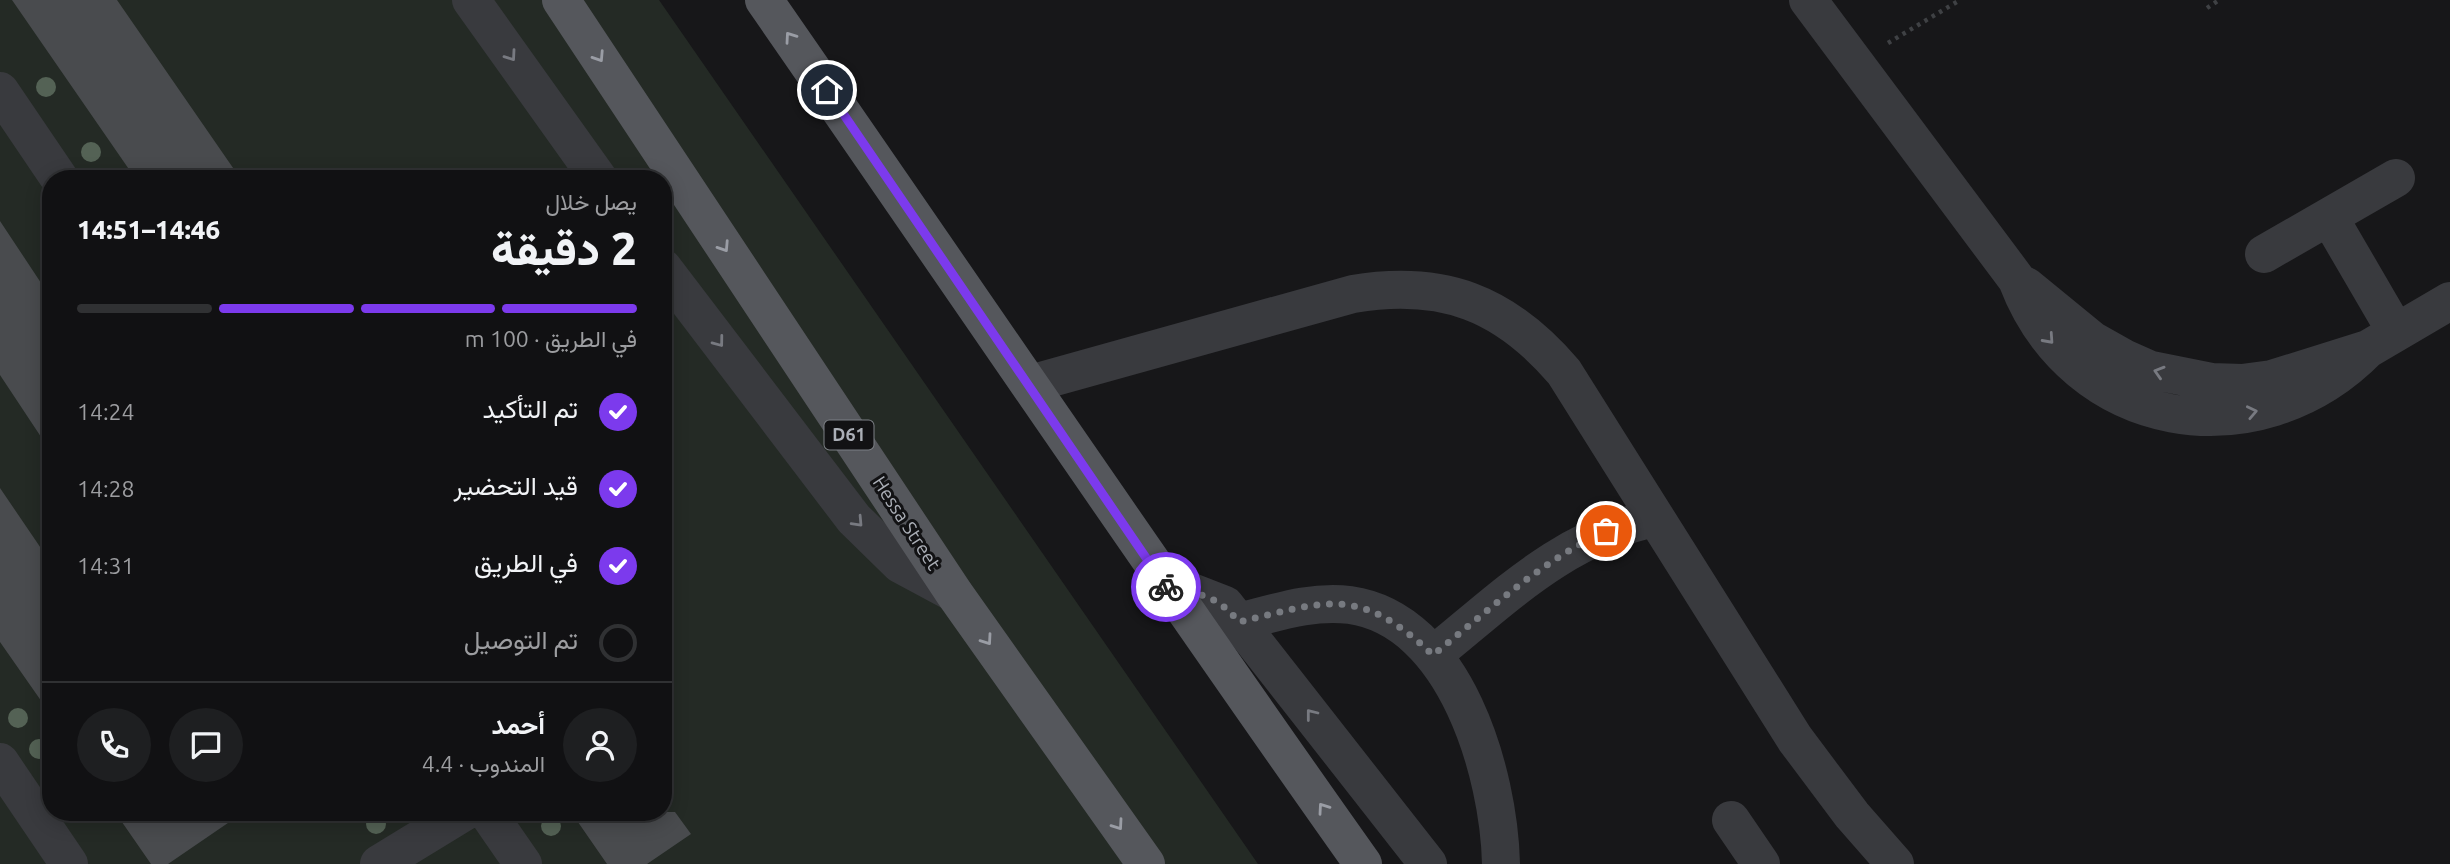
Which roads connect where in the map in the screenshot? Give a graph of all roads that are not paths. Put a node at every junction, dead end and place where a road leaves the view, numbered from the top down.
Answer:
1 (471, 0) edge
2 (561, 0) edge
3 (764, 0) edge
4 (1808, 0) edge
5 (0, 91) edge
6 (54, 170) edge
7 (592, 170) edge
8 (2396, 178) dead end
9 (2329, 217) junction
10 (2264, 254) dead end
11 (672, 280) edge
12 (2450, 301) edge
13 (2382, 341) junction
14 (1030, 384) junction
15 (1655, 517) junction
16 (1169, 590) junction
17 (954, 593) junction
18 (1239, 622) junction
19 (1433, 655) junction
20 (0, 762) edge
21 (1731, 820) dead end
22 (449, 821) edge
23 (493, 821) edge
24 (69, 864) edge
25 (379, 864) edge
26 (523, 864) edge
27 (1146, 864) edge
28 (1363, 864) edge
29 (1429, 864) edge
30 (1500, 864) edge
31 (1761, 864) edge
32 (1895, 864) edge

1 -> 7 street
2 -> 17 main road, Hessa Street / D61
14 -> 3 main road
4 - 13 street
5 - 6 street
8 - 9 street
9 - 10 street
9 - 13 street
11 -> 17 street
12 - 13 street
14 - 15 street
14 - 16 main road
15 - 19 street
15 - 32 street
16 - 18 street
28 -> 16 main road
17 -> 27 main road, Hessa Street / D61
18 - 19 street
29 -> 18 street
19 - 30 street
20 - 24 street
21 - 31 street
22 - 25 street
23 - 26 street

